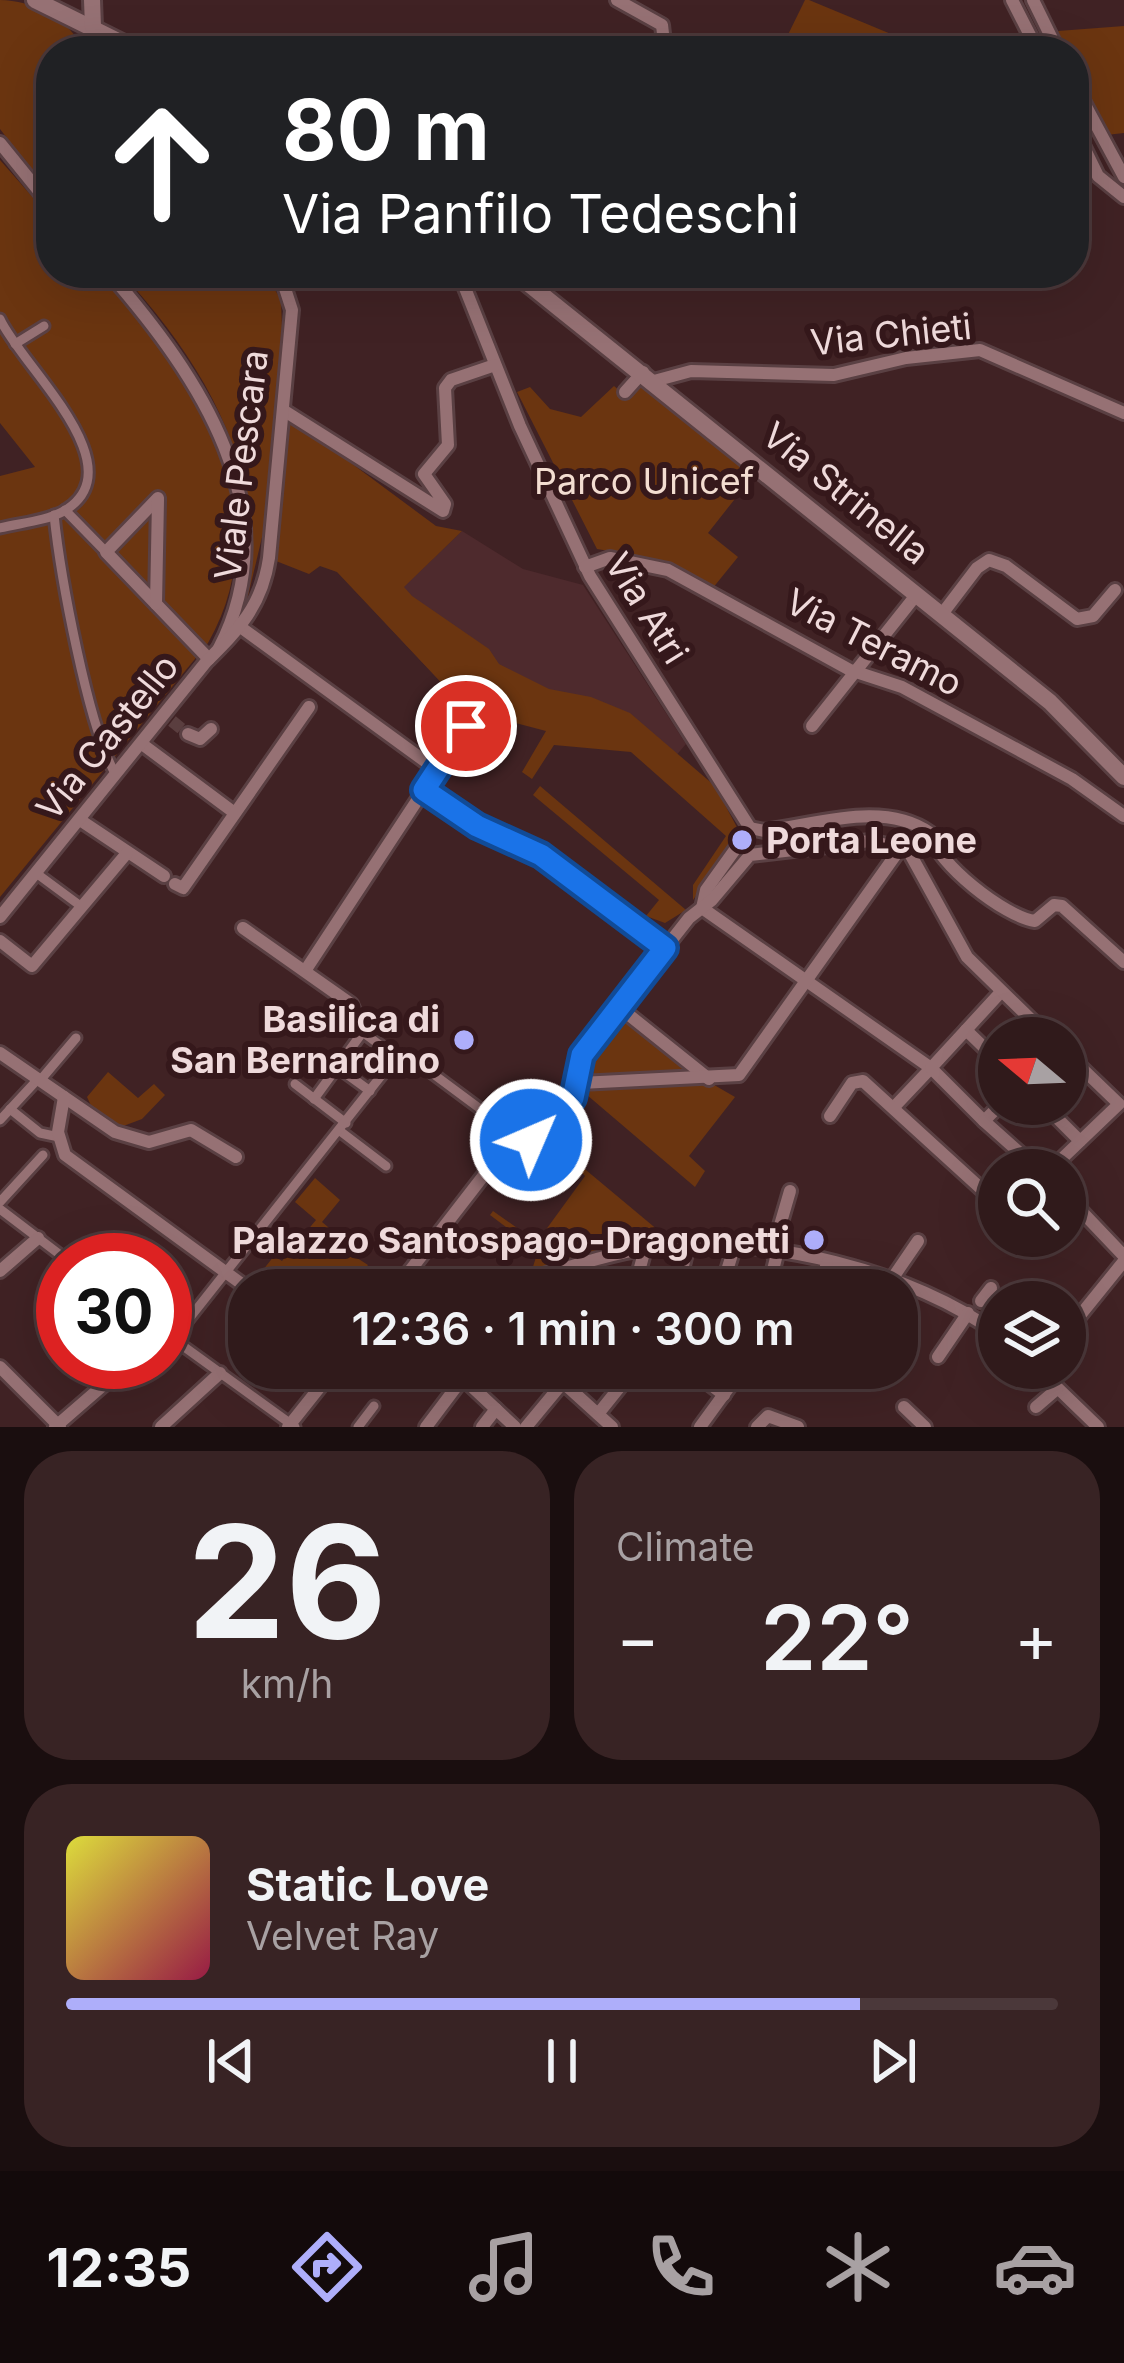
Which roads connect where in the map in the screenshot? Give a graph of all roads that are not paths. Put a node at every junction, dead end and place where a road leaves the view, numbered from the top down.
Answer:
1 (35, 0) edge
2 (92, 0) edge
3 (617, 0) edge
4 (1012, 0) edge
5 (1033, 0) edge
6 (92, 27) junction
7 (93, 36) edge
8 (109, 36) edge
9 (663, 36) edge
10 (1030, 36) edge
11 (1051, 36) edge
12 (1089, 112) edge
13 (0, 143) edge
14 (1089, 158) edge
15 (1124, 177) edge
16 (36, 187) edge
17 (1124, 197) edge
18 (121, 288) edge
19 (285, 288) edge
20 (466, 288) edge
21 (535, 288) edge
22 (0, 319) edge
23 (44, 326) dead end
24 (15, 344) junction
25 (495, 365) junction
26 (649, 376) junction
27 (625, 392) dead end
28 (283, 410) junction
29 (1124, 413) edge
30 (60, 513) junction
31 (0, 527) edge
32 (106, 552) junction
33 (585, 566) junction
34 (1114, 590) dead end
35 (917, 594) junction
36 (156, 604) junction
37 (942, 614) junction
38 (237, 623) junction
39 (213, 655) junction
40 (855, 672) junction
41 (308, 707) dead end
42 (466, 726) dead end
43 (812, 726) dead end
44 (211, 729) dead end
45 (188, 734) dead end
46 (142, 744) junction
47 (437, 770) junction
48 (116, 775) junction
49 (1124, 777) edge
50 (424, 790) junction
51 (232, 811) junction
52 (1124, 816) edge
53 (80, 820) junction
54 (745, 836) junction
55 (902, 846) junction
56 (128, 854) junction
57 (36, 873) junction
58 (82, 907) junction
59 (702, 908) junction
60 (0, 917) edge
61 (243, 928) dead end
62 (0, 941) edge
63 (665, 948) junction
64 (1124, 962) edge
65 (305, 970) junction
66 (808, 982) junction
67 (1000, 993) junction
68 (619, 1007) junction
69 (1027, 1017) edge
70 (360, 1027) junction
71 (966, 1030) junction
72 (76, 1038) dead end
73 (978, 1041) edge
74 (0, 1053) edge
75 (396, 1058) junction
76 (333, 1065) junction
77 (931, 1068) junction
78 (1086, 1072) edge
79 (40, 1078) junction
80 (709, 1079) junction
81 (580, 1083) junction
82 (295, 1084) dead end
83 (370, 1091) junction
84 (61, 1095) junction
85 (314, 1099) junction
86 (896, 1106) junction
87 (10, 1108) junction
88 (978, 1115) edge
89 (830, 1116) dead end
90 (0, 1120) edge
91 (988, 1125) edge
92 (1064, 1125) edge
93 (343, 1127) junction
94 (1080, 1141) junction
95 (519, 1144) junction
96 (51, 1146) junction
97 (1015, 1149) edge
98 (1072, 1149) edge
99 (236, 1157) dead end
100 (386, 1166) dead end
101 (978, 1185) edge
102 (790, 1190) dead end
103 (0, 1205) edge
104 (1086, 1215) edge
105 (36, 1236) edge
106 (36, 1240) edge
107 (918, 1241) dead end
108 (688, 1245) junction
109 (734, 1247) junction
110 (645, 1249) junction
111 (775, 1254) junction
112 (1124, 1257) edge
113 (827, 1263) junction
114 (411, 1269) edge
115 (570, 1269) edge
116 (640, 1269) edge
117 (682, 1269) edge
118 (727, 1269) edge
119 (772, 1269) edge
120 (825, 1269) edge
121 (850, 1269) edge
122 (899, 1269) edge
123 (0, 1271) edge
124 (224, 1276) junction
125 (228, 1278) edge
126 (918, 1290) edge
127 (978, 1304) edge
128 (1086, 1307) edge
129 (973, 1310) junction
130 (192, 1311) edge
131 (978, 1315) edge
132 (192, 1352) edge
133 (938, 1358) dead end
134 (0, 1367) edge
135 (220, 1372) junction
136 (99, 1389) edge
137 (319, 1389) edge
138 (449, 1389) edge
139 (475, 1389) edge
140 (557, 1389) edge
141 (569, 1389) edge
142 (618, 1389) edge
143 (716, 1389) edge
144 (728, 1389) edge
145 (1057, 1389) joint
146 (724, 1395) junction
147 (374, 1406) dead end
148 (904, 1407) dead end
149 (1036, 1407) dead end
150 (496, 1409) junction
151 (598, 1414) junction
152 (759, 1424) edge
153 (57, 1426) edge
154 (292, 1426) edge
155 (160, 1427) edge
156 (358, 1427) edge
157 (426, 1427) edge
158 (482, 1427) edge
159 (515, 1427) edge
160 (526, 1427) edge
161 (612, 1427) edge
162 (700, 1427) edge
163 (797, 1427) edge
164 (925, 1427) edge
165 (1098, 1427) edge

1 - 6 main road
2 - 6 main road
3 - 9 street
4 - 10 street
5 - 11 street
6 - 7 street
6 - 8 main road
12 - 15 street
13 - 16 street
14 - 17 street
18 - 38 street
19 - 28 street, Viale Pescara
20 - 25 street, Via Atri
21 - 26 main road, Via Strinella
22 - 24 street
23 - 24 street
24 - 30 street
25 - 28 street
25 - 33 street, Via Atri
26 - 27 street
26 - 29 street, Via Chieti
26 - 35 main road, Via Strinella
28 - 38 street, Viale Pescara
30 - 31 street
30 - 32 street
30 - 48 street
32 - 36 street
32 - 36 street
33 - 40 street, Via Teramo
33 - 54 street, Via Atri
34 - 37 street
35 - 37 main road, Via Strinella
35 - 40 street
36 - 39 street
37 - 49 main road, Via Strinella
38 - 39 street, Via Castello
38 - 47 street
39 - 46 street, Via Castello
40 - 43 street
40 - 52 street, Via Teramo
41 - 51 street
42 - 47 street
44 - 45 street
46 - 48 street, Via Castello
46 - 51 street
47 - 50 street
48 - 53 street, Via Castello
50 - 63 street
50 - 65 street
51 - 56 street
53 - 56 street
53 - 57 street, Via Castello
54 - 59 street
54 - 64 street
55 - 59 street
55 - 66 street
55 - 67 street
56 - 58 street
57 - 58 street
57 - 60 street, Via Castello
58 - 62 street
59 - 63 street
59 - 66 street
61 - 65 street
63 - 68 street
65 - 70 street
66 - 77 street
66 - 80 street
67 - 69 street
67 - 71 street
68 - 80 street
68 - 81 street
70 - 75 street
70 - 76 street
71 - 73 street
71 - 77 street
72 - 79 street
74 - 79 street
75 - 83 street
75 - 95 street
76 - 83 street
76 - 85 street
77 - 86 street
77 - 88 street
78 - 94 street
79 - 84 street
79 - 87 street
80 - 81 street
81 - 95 street
82 - 85 street
83 - 93 street
84 - 96 street
84 - 99 street
85 - 93 street
86 - 89 street
86 - 101 street
87 - 90 street
87 - 96 street
91 - 97 street
92 - 94 street
93 - 100 street
93 - 124 street
94 - 98 street
95 - 114 street
96 - 103 street
96 - 124 street
102 - 111 street
103 - 105 street
104 - 112 street
106 - 123 street
107 - 122 street
108 - 109 street
108 - 110 street
108 - 117 street
109 - 111 street
109 - 118 street
110 - 115 street
110 - 116 street
111 - 113 street
111 - 119 street
112 - 128 street
113 - 120 street
113 - 121 street
124 - 125 street
124 - 130 street
126 - 129 street
127 - 129 street
129 - 131 street
129 - 133 street
132 - 135 street
134 - 153 street
135 - 154 street
135 - 155 street
136 - 153 street
137 - 154 street
138 - 157 street
139 - 150 street
140 - 160 street
141 - 151 street
142 - 151 street
143 - 146 street
144 - 146 street
145 - 149 street
145 - 165 street
146 - 162 street
147 - 156 street
148 - 164 street
150 - 158 street
150 - 159 street
151 - 161 street
152 - 163 street

